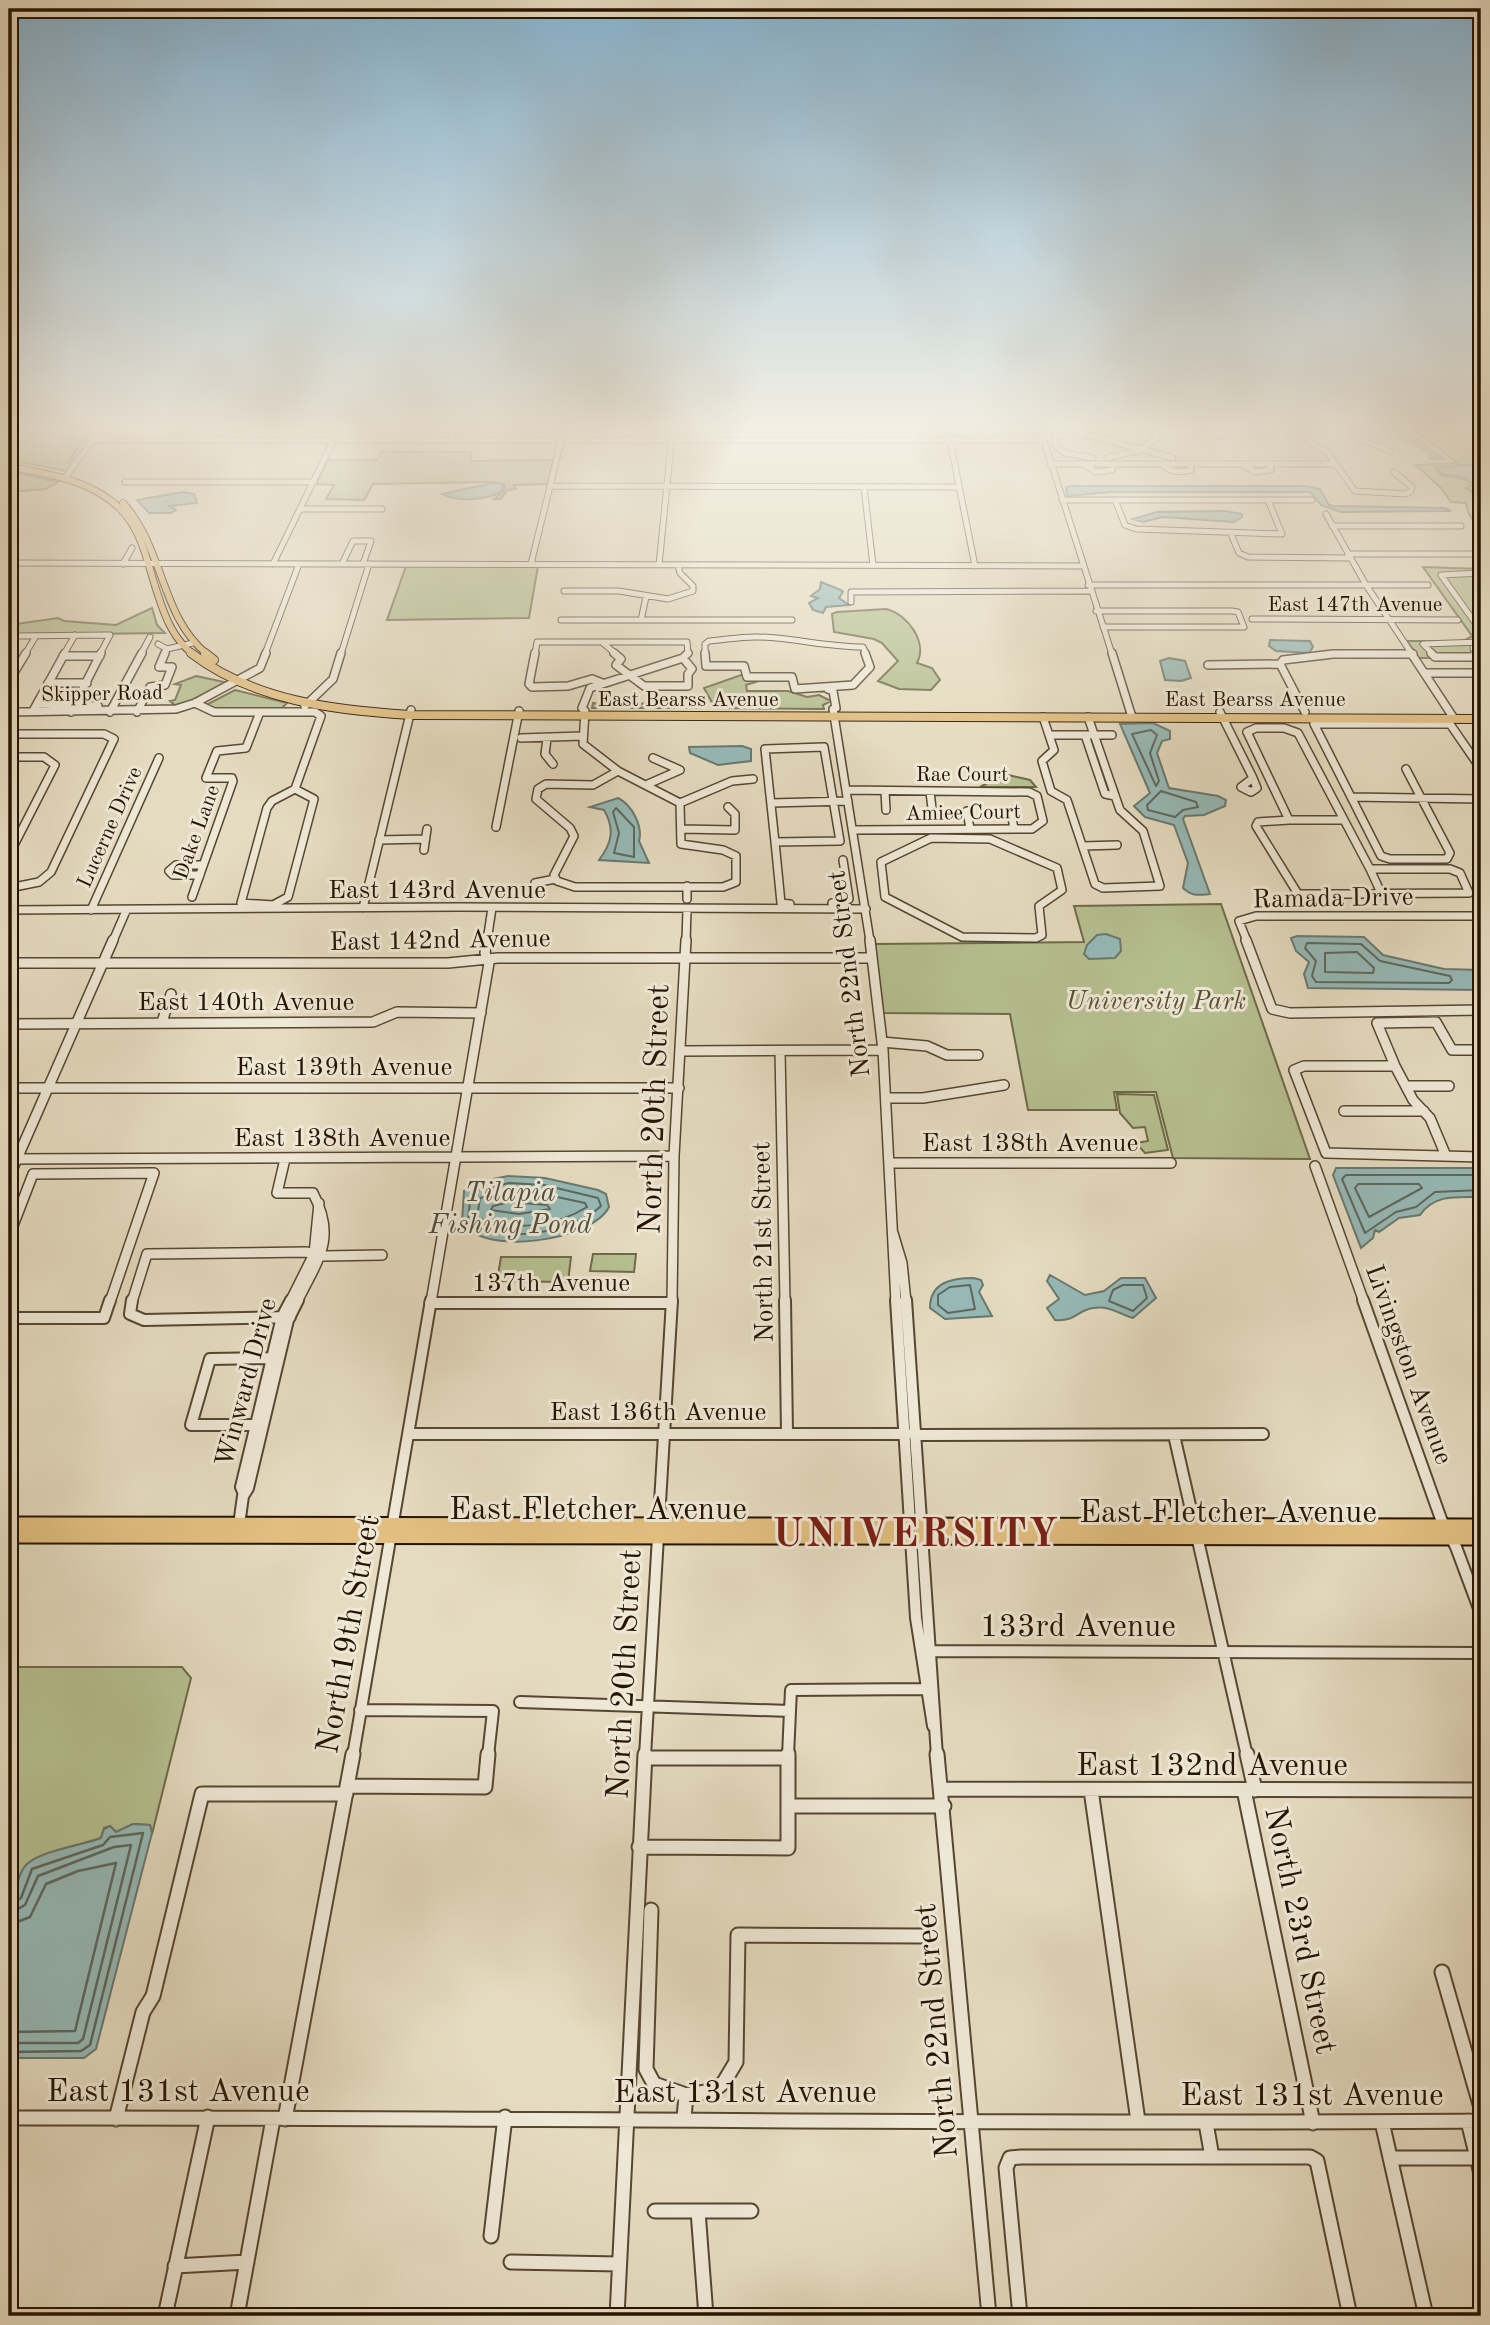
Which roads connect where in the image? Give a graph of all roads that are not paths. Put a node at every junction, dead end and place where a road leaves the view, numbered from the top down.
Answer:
1 (135, 534) edge
2 (146, 534) edge
3 (288, 534) edge
4 (538, 534) edge
5 (662, 534) edge
6 (869, 534) edge
7 (968, 534) edge
8 (1073, 534) edge
9 (1227, 534) edge
10 (1231, 534) junction
11 (1282, 534) edge
12 (1336, 534) edge
13 (132, 548) dead end
14 (1481, 554) edge
15 (1349, 556) junction
16 (9, 563) edge
17 (123, 564) junction
18 (147, 564) junction
19 (156, 564) junction
20 (273, 564) junction
21 (299, 564) junction
22 (342, 564) junction
23 (366, 564) junction
24 (531, 564) junction
25 (659, 565) junction
26 (678, 565) junction
27 (873, 565) junction
28 (975, 566) junction
29 (1083, 566) junction
30 (1481, 573) edge
31 (1366, 585) junction
32 (1428, 585) dead end
33 (1089, 588) junction
34 (564, 591) dead end
35 (646, 597) junction
36 (851, 602) dead end
37 (1096, 611) junction
38 (1252, 619) dead end
39 (561, 620) dead end
40 (640, 620) junction
41 (1391, 620) junction
42 (1458, 620) dead end
43 (792, 621) dead end
44 (1103, 627) junction
45 (1481, 631) edge
46 (75, 635) junction
47 (9, 636) edge
48 (36, 636) junction
49 (150, 637) dead end
50 (1481, 642) edge
51 (158, 643) dead end
52 (193, 643) junction
53 (603, 643) junction
54 (183, 646) junction
55 (167, 649) junction
56 (1413, 654) junction
57 (63, 656) junction
58 (100, 656) junction
59 (1476, 657) junction
60 (683, 659) junction
61 (1280, 664) junction
62 (1208, 665) dead end
63 (1481, 666) edge
64 (1426, 673) junction
65 (1481, 673) edge
66 (630, 674) junction
67 (242, 679) junction
68 (9, 681) edge
69 (87, 682) junction
70 (48, 683) junction
71 (603, 683) junction
72 (828, 689) junction
73 (311, 701) junction
74 (195, 703) junction
75 (37, 704) junction
76 (73, 709) junction
77 (112, 709) junction
78 (9, 712) edge
79 (33, 712) junction
80 (137, 712) junction
81 (260, 712) junction
82 (299, 712) junction
83 (1305, 712) junction
84 (410, 713) junction
85 (518, 713) junction
86 (834, 713) junction
87 (585, 714) junction
88 (1131, 714) junction
89 (1222, 714) junction
90 (1452, 714) junction
91 (1043, 717) junction
92 (1088, 717) junction
93 (1376, 717) junction
94 (1481, 717) edge
95 (1265, 720) junction
96 (9, 734) edge
97 (1049, 734) junction
98 (1085, 735) junction
99 (1094, 735) junction
100 (1112, 735) dead end
101 (582, 736) junction
102 (521, 738) dead end
103 (547, 739) junction
104 (9, 757) edge
105 (159, 758) dead end
106 (653, 758) dead end
107 (553, 764) dead end
108 (1406, 769) dead end
109 (1481, 769) edge
110 (620, 770) junction
111 (1254, 778) dead end
112 (753, 779) dead end
113 (648, 784) junction
114 (295, 789) junction
115 (885, 792) junction
116 (930, 792) junction
117 (847, 795) junction
118 (1037, 796) joint
119 (1115, 796) junction
120 (1350, 797) junction
121 (1420, 798) junction
122 (834, 799) junction
123 (1481, 799) edge
124 (771, 800) junction
125 (680, 803) junction
126 (727, 807) dead end
127 (932, 808) dead end
128 (886, 810) dead end
129 (967, 811) dead end
130 (1011, 812) dead end
131 (1289, 820) junction
132 (1344, 820) junction
133 (496, 827) dead end
134 (428, 829) dead end
135 (681, 829) junction
136 (970, 829) junction
137 (1014, 829) junction
138 (854, 830) junction
139 (425, 839) junction
140 (379, 840) junction
141 (773, 842) junction
142 (1117, 845) dead end
143 (1083, 846) junction
144 (424, 850) dead end
145 (9, 855) edge
146 (843, 860) dead end
147 (203, 865) junction
148 (1370, 869) junction
149 (200, 875) junction
150 (555, 879) junction
151 (881, 882) junction
152 (536, 883) dead end
153 (862, 883) junction
154 (687, 886) junction
155 (9, 888) edge
156 (1382, 895) junction
157 (192, 897) dead end
158 (687, 899) dead end
159 (781, 906) junction
160 (363, 908) junction
161 (492, 908) junction
162 (687, 909) junction
163 (866, 909) junction
164 (9, 910) edge
165 (91, 911) junction
166 (126, 911) junction
167 (1481, 916) edge
168 (685, 957) junction
169 (872, 958) junction
170 (485, 959) junction
171 (9, 963) edge
172 (103, 963) junction
173 (171, 994) dead end
174 (1481, 1010) edge
175 (481, 1013) junction
176 (162, 1022) junction
177 (76, 1023) junction
178 (9, 1024) edge
179 (882, 1046) junction
180 (1481, 1050) edge
181 (682, 1051) junction
182 (780, 1051) junction
183 (978, 1055) dead end
184 (1395, 1066) junction
185 (1004, 1085) dead end
186 (1406, 1086) junction
187 (1449, 1086) dead end
188 (468, 1087) junction
189 (9, 1088) edge
190 (48, 1088) junction
191 (678, 1088) junction
192 (887, 1098) junction
193 (1344, 1111) dead end
194 (1424, 1111) junction
195 (674, 1156) junction
196 (1446, 1156) junction
197 (1481, 1157) edge
198 (457, 1158) junction
199 (13, 1159) edge
200 (285, 1159) junction
201 (890, 1163) junction
202 (1171, 1163) dead end
203 (1315, 1166) dead end
204 (9, 1175) edge
205 (893, 1233) junction
206 (9, 1236) edge
207 (317, 1254) junction
208 (382, 1255) dead end
209 (902, 1263) junction
210 (893, 1275) junction
211 (430, 1303) junction
212 (672, 1303) junction
213 (896, 1314) junction
214 (286, 1317) junction
215 (9, 1318) edge
216 (909, 1334) junction
217 (276, 1358) junction
218 (259, 1425) junction
219 (665, 1433) junction
220 (787, 1433) junction
221 (408, 1434) junction
222 (1263, 1434) dead end
223 (912, 1435) junction
224 (1174, 1435) junction
225 (9, 1524) edge
226 (1196, 1525) junction
227 (1481, 1526) edge
228 (33, 1530) junction
229 (242, 1530) junction
230 (390, 1531) junction
231 (658, 1531) junction
232 (916, 1532) junction
233 (1448, 1532) junction
234 (9, 1536) edge
235 (1481, 1538) edge
236 (1199, 1539) junction
237 (1481, 1614) edge
238 (932, 1651) junction
239 (1224, 1652) junction
240 (1481, 1653) edge
241 (923, 1689) junction
242 (520, 1702) dead end
243 (648, 1708) junction
244 (360, 1710) junction
245 (790, 1711) junction
246 (936, 1741) junction
247 (645, 1758) junction
248 (788, 1758) junction
249 (943, 1788) junction
250 (347, 1790) junction
251 (1091, 1790) junction
252 (1250, 1790) junction
253 (1481, 1790) edge
254 (788, 1806) junction
255 (944, 1806) junction
256 (639, 1847) junction
257 (651, 1912) dead end
258 (921, 1936) dead end
259 (1442, 1972) dead end
260 (686, 2095) junction
261 (1481, 2108) edge
262 (505, 2116) junction
263 (208, 2117) junction
264 (9, 2118) edge
265 (625, 2118) junction
266 (684, 2118) junction
267 (116, 2119) junction
268 (279, 2119) junction
269 (970, 2119) junction
270 (1138, 2122) junction
271 (1382, 2122) junction
272 (1206, 2123) junction
273 (1313, 2123) junction
274 (1476, 2136) edge
275 (1212, 2157) junction
276 (1390, 2158) junction
277 (1006, 2168) joint
278 (1481, 2174) edge
279 (655, 2211) dead end
280 (698, 2211) junction
281 (751, 2211) dead end
282 (491, 2236) dead end
283 (247, 2262) junction
284 (511, 2262) dead end
285 (619, 2264) junction
286 (175, 2266) junction
287 (165, 2316) edge
288 (237, 2316) edge
289 (617, 2316) edge
290 (706, 2316) edge
291 (989, 2316) edge
292 (1020, 2316) edge
293 (1350, 2316) edge
294 (1426, 2316) edge

1 - 18 main road, East Bearss Avenue
2 - 19 main road, East Bearss Avenue
3 - 20 street
4 - 24 street
5 - 25 street
6 - 27 street
7 - 28 street
8 - 29 street
9 - 10 street
10 - 11 street
10 - 15 street
12 - 15 street
13 - 17 street
14 - 15 street
15 - 31 street
16 - 17 street
17 - 18 street
18 - 19 street
18 - 54 main road, East Bearss Avenue
19 - 20 street
19 - 52 main road, East Bearss Avenue
20 - 21 street
21 - 22 street
21 - 67 street
22 - 23 street
22 - 23 street
23 - 24 street
23 - 73 street
24 - 25 street
25 - 26 street
26 - 27 street
26 - 35 street
27 - 28 street
28 - 29 street
29 - 33 street
30 - 45 street
31 - 32 street
31 - 33 street
31 - 41 street
33 - 36 street
33 - 37 street
34 - 35 street
35 - 40 street
37 - 44 street
37 - 44 street, East 147th Avenue
38 - 41 street, East 147th Avenue
39 - 40 street
40 - 43 street
41 - 42 street, East 147th Avenue
41 - 56 street
44 - 88 street
46 - 48 street
46 - 57 street
46 - 58 street
47 - 48 street
48 - 68 street
49 - 77 street
50 - 59 street
50 - 59 street
51 - 55 street
52 - 54 street
52 - 67 main road, East Bearss Avenue
53 - 60 street
53 - 66 street
53 - 71 street
54 - 55 street
54 - 67 main road, East Bearss Avenue
55 - 80 street
56 - 61 street
56 - 64 street
57 - 58 street
57 - 70 street
58 - 69 street
59 - 63 street
60 - 66 street
60 - 66 street
61 - 62 street
61 - 83 street
64 - 65 street
64 - 90 street
66 - 71 street
67 - 73 main road, East Bearss Avenue
67 - 74 street, Skipper Road
69 - 70 street
69 - 76 street
70 - 75 street
71 - 87 street
72 - 72 street
72 - 86 street, North 22nd Street
73 - 82 street
73 - 84 main road, East Bearss Avenue
74 - 80 street, Skipper Road
74 - 81 street, Skipper Road
75 - 76 street
75 - 79 street
76 - 77 street, Skipper Road
76 - 79 street, Skipper Road
77 - 80 street, Skipper Road
78 - 79 street, Skipper Road
81 - 82 street, Skipper Road
81 - 147 street, Dake Lane
82 - 114 street, Skipper Road
83 - 93 main road, East Bearss Avenue
83 - 95 main road, East Bearss Avenue
84 - 85 main road, East Bearss Avenue
84 - 140 street
85 - 87 main road, East Bearss Avenue
85 - 133 street
86 - 87 main road, East Bearss Avenue
86 - 88 main road, East Bearss Avenue
86 - 91 main road, East Bearss Avenue
86 - 117 street, North 22nd Street
87 - 101 street
88 - 89 main road, East Bearss Avenue
88 - 92 main road, East Bearss Avenue
89 - 95 main road, East Bearss Avenue
89 - 111 street
90 - 93 main road, East Bearss Avenue
90 - 94 main road, East Bearss Avenue
91 - 92 main road, East Bearss Avenue
91 - 97 street
92 - 99 street
93 - 95 main road, East Bearss Avenue
93 - 109 street
93 - 120 street
95 - 131 street
95 - 132 street
96 - 155 street
97 - 98 street
97 - 143 street
98 - 99 street
98 - 119 street
99 - 100 street
99 - 119 street
101 - 103 street
101 - 110 street
102 - 103 street
103 - 107 street
104 - 145 street
105 - 165 street, Lucerne Drive
106 - 113 street
108 - 121 street
110 - 113 street
110 - 150 street
112 - 125 street
113 - 125 street
114 - 114 street
115 - 116 street, Rae Court
115 - 117 street, Rae Court
115 - 128 street
116 - 118 street, Rae Court
116 - 127 street
117 - 122 street, Rae Court
117 - 138 street, North 22nd Street
118 - 137 street, Amiee Court
119 - 143 street
120 - 121 street
120 - 121 street
121 - 123 street
122 - 124 street, Rae Court
122 - 124 street
122 - 141 street
124 - 141 street
125 - 135 street
126 - 135 street
129 - 136 street
130 - 137 street
131 - 132 street
131 - 156 street
132 - 148 street
134 - 139 street
135 - 154 street
136 - 137 street, Amiee Court
136 - 138 street, Amiee Court
138 - 153 street, North 22nd Street
139 - 140 street
139 - 144 street
140 - 160 street
141 - 159 street
142 - 143 street
146 - 159 street
147 - 149 street, Dake Lane
147 - 149 street
148 - 156 street
148 - 156 street
149 - 157 street, Dake Lane
150 - 152 street
150 - 154 street
151 - 151 street
151 - 153 street
153 - 163 street, North 22nd Street
154 - 158 street
159 - 162 street, East 143rd Avenue
159 - 163 street, East 143rd Avenue
160 - 161 street, East 143rd Avenue
160 - 166 street, East 143rd Avenue
161 - 162 street, East 143rd Avenue
161 - 170 street, North19th Street
162 - 168 street, North 20th Street
163 - 169 street, North 22nd Street
164 - 165 street, East 143rd Avenue
165 - 166 street, East 143rd Avenue
166 - 172 street
167 - 174 street, Ramada Drive
168 - 169 street, East 142nd Avenue
168 - 170 street, East 142nd Avenue
168 - 181 street, North 20th Street
169 - 179 street, North 22nd Street
170 - 172 street, East 142nd Avenue
170 - 175 street, North19th Street
171 - 172 street, East 142nd Avenue
172 - 177 street
173 - 176 street
175 - 176 street, East 140th Avenue
175 - 188 street, North19th Street
176 - 177 street, East 140th Avenue
177 - 178 street, East 140th Avenue
177 - 190 street
179 - 182 street
179 - 183 street
179 - 192 street, North 22nd Street
180 - 184 street
181 - 182 street
181 - 191 street, North 20th Street
182 - 220 street, North 21st Street
184 - 186 street
184 - 196 street
185 - 192 street
186 - 187 street
186 - 194 street
188 - 190 street, East 139th Avenue
188 - 191 street, East 139th Avenue
188 - 198 street, North19th Street
189 - 190 street, East 139th Avenue
190 - 199 street
191 - 195 street, North 20th Street
192 - 201 street, North 22nd Street
193 - 194 street
194 - 196 street
195 - 198 street, East 138th Avenue
195 - 212 street, North 20th Street
196 - 197 street
198 - 200 street, East 138th Avenue
198 - 211 street, North19th Street
199 - 200 street, East 138th Avenue
199 - 204 street
200 - 207 street, Winward Drive
201 - 202 street, East 138th Avenue
201 - 205 street, North 22nd Street
203 - 233 street, Livingston Avenue
205 - 209 street, North 22nd Street
205 - 210 street, North 22nd Street
206 - 215 street
207 - 208 street
207 - 214 street, Winward Drive
207 - 214 street
209 - 210 street
209 - 216 street, North 22nd Street
210 - 213 street, North 22nd Street
211 - 212 street, 137th Avenue
211 - 221 street, North19th Street
212 - 219 street, North 20th Street
213 - 216 street
213 - 223 street, North 22nd Street
214 - 217 street, Winward Drive
216 - 223 street, North 22nd Street
217 - 218 street, Winward Drive
217 - 218 street
218 - 229 street, Winward Drive
219 - 220 street, East 136th Avenue
219 - 221 street, East 136th Avenue
219 - 231 street, North 20th Street
220 - 223 street, East 136th Avenue
221 - 230 street, North19th Street
222 - 224 street, East 136th Avenue
223 - 224 street, East 136th Avenue
223 - 232 street, North 22nd Street
224 - 226 street, North 23rd Street
225 - 228 main road, East Fletcher Avenue
226 - 232 main road, East Fletcher Avenue
226 - 233 main road, East Fletcher Avenue
226 - 236 street, North 23rd Street
227 - 233 main road, East Fletcher Avenue
228 - 229 main road, East Fletcher Avenue
228 - 234 main road, East Fletcher Avenue
229 - 230 main road, East Fletcher Avenue
230 - 231 main road, East Fletcher Avenue
230 - 244 street, North19th Street
231 - 232 main road, East Fletcher Avenue
231 - 243 street, North 20th Street
232 - 236 main road, East Fletcher Avenue
232 - 238 street, North 22nd Street
232 - 241 street, North 22nd Street
233 - 235 main road, East Fletcher Avenue
233 - 236 main road, East Fletcher Avenue
233 - 237 street, Livingston Avenue
236 - 239 street, North 23rd Street
238 - 239 street, 133rd Avenue
238 - 246 street, North 22nd Street
239 - 240 street, 133rd Avenue
239 - 252 street, North 23rd Street
241 - 245 street
241 - 246 street, North 22nd Street
242 - 243 street
243 - 245 street
243 - 247 street, North 20th Street
244 - 250 street, North19th Street
244 - 250 street
245 - 248 street
246 - 249 street, North 22nd Street
247 - 248 street
247 - 256 street, North 20th Street
248 - 254 street
249 - 251 street, East 132nd Avenue
249 - 255 street, North 22nd Street
250 - 267 street
250 - 268 street, North19th Street
251 - 252 street, East 132nd Avenue
251 - 270 street
252 - 253 street, East 132nd Avenue
252 - 273 street, North 23rd Street
254 - 255 street
254 - 256 street
255 - 269 street, North 22nd Street
256 - 265 street, North 20th Street
257 - 260 street
258 - 260 street
259 - 261 street
260 - 266 street
262 - 265 street, East 131st Avenue
262 - 268 street, East 131st Avenue
262 - 282 street
263 - 267 street, East 131st Avenue
263 - 268 street, East 131st Avenue
263 - 286 street
264 - 267 street, East 131st Avenue
265 - 266 street, East 131st Avenue
265 - 285 street, North 20th Street
266 - 269 street, East 131st Avenue
268 - 283 street, North19th Street
269 - 270 street, East 131st Avenue
269 - 291 street, North 22nd Street
270 - 272 street, East 131st Avenue
271 - 273 street, East 131st Avenue
271 - 274 street, East 131st Avenue
271 - 276 street
272 - 273 street, East 131st Avenue
272 - 275 street
274 - 276 street
274 - 278 street
275 - 277 street
275 - 293 street
276 - 294 street
277 - 292 street
279 - 280 street
280 - 281 street
280 - 290 street
283 - 286 street
283 - 288 street, North19th Street
284 - 285 street
285 - 289 street, North 20th Street
286 - 287 street

